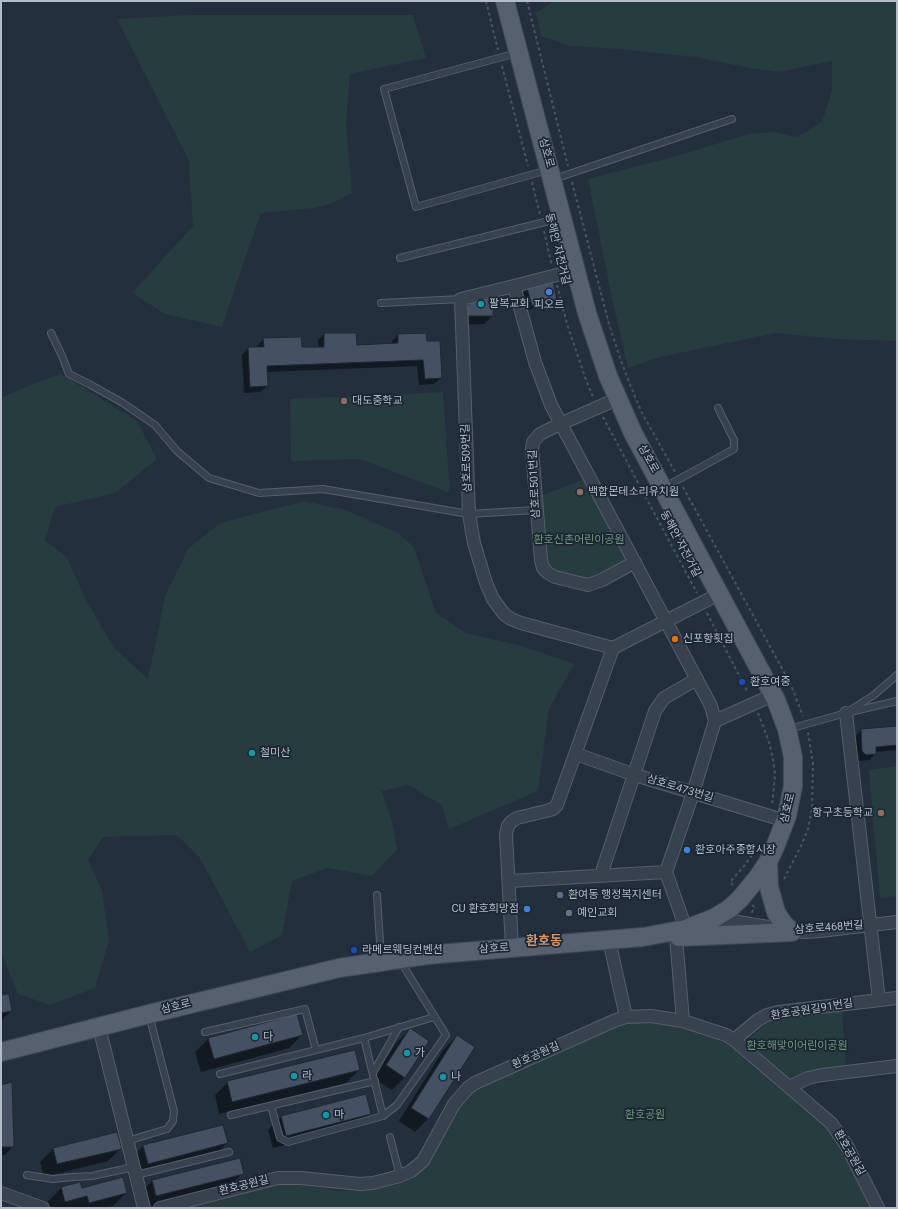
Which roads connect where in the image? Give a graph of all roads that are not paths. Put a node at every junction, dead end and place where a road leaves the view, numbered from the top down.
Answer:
1 (505, 1) edge
2 (518, 53) junction
3 (732, 119) dead end
4 (552, 175) junction
5 (562, 217) junction
6 (400, 258) dead end
7 (576, 270) junction
8 (514, 286) junction
9 (460, 299) junction
10 (381, 303) dead end
11 (51, 333) dead end
12 (617, 399) junction
13 (718, 408) dead end
14 (560, 424) junction
15 (671, 483) junction
16 (536, 510) junction
17 (469, 514) junction
18 (635, 562) junction
19 (720, 594) junction
20 (667, 621) junction
21 (613, 648) junction
22 (897, 675) edge
23 (697, 679) junction
24 (773, 695) junction
25 (897, 701) edge
26 (846, 713) junction
27 (716, 721) junction
28 (787, 729) junction
29 (576, 754) junction
30 (635, 775) junction
31 (693, 793) junction
32 (778, 819) junction
33 (768, 862) junction
34 (666, 872) junction
35 (601, 875) junction
36 (509, 881) junction
37 (377, 895) dead end
38 (714, 918) junction
39 (897, 922) edge
40 (871, 925) junction
41 (792, 932) junction
42 (681, 933) junction
43 (609, 940) junction
44 (512, 948) junction
45 (390, 960) junction
46 (897, 998) edge
47 (879, 1000) junction
48 (149, 1014) junction
49 (434, 1017) junction
50 (626, 1017) junction
51 (683, 1022) junction
52 (99, 1027) junction
53 (399, 1027) junction
54 (204, 1032) dead end
55 (364, 1038) junction
56 (734, 1040) junction
57 (316, 1050) junction
58 (1, 1052) edge
59 (897, 1066) edge
60 (373, 1073) junction
61 (220, 1074) dead end
62 (375, 1081) junction
63 (789, 1087) junction
64 (271, 1106) junction
65 (231, 1115) dead end
66 (383, 1116) junction
67 (390, 1138) dead end
68 (128, 1141) junction
69 (229, 1152) dead end
70 (135, 1171) junction
71 (27, 1174) dead end
72 (400, 1176) junction
73 (1, 1193) edge
74 (43, 1208) edge
75 (144, 1208) edge
76 (160, 1208) edge
77 (878, 1208) edge

1 - 2 main road, 삼호로
2 - 4 main road, 삼호로
2 - 4 lane
3 - 4 lane
4 - 5 main road, 삼호로
5 - 6 lane
5 - 7 main road, 삼호로
7 - 8 street
7 - 12 main road, 삼호로
8 - 9 street
8 - 14 street
9 - 10 lane
9 - 17 street, 삼호로509번길
11 - 17 lane
12 - 14 street, 삼호로501번길
12 - 15 main road, 삼호로
13 - 15 lane
14 - 16 street, 삼호로501번길
14 - 18 street
15 - 19 main road, 삼호로
16 - 17 lane
16 - 18 street, 삼호로501번길
17 - 21 street, 삼호로509번길
18 - 20 street
19 - 20 street
19 - 24 main road, 삼호로
20 - 21 street
20 - 23 street
21 - 29 street
22 - 26 lane
23 - 27 street
23 - 30 street
24 - 27 street
24 - 28 main road, 삼호로
25 - 26 lane
26 - 28 lane
26 - 40 street
27 - 31 street
28 - 32 main road, 삼호로
29 - 30 street, 삼호로473번길
29 - 36 street
30 - 31 street, 삼호로473번길
30 - 35 street
31 - 32 street, 삼호로473번길
31 - 34 street
32 - 33 main road, 삼호로
33 - 38 main road, 삼호로
33 - 41 main road
34 - 35 street
34 - 42 street
35 - 36 street
36 - 44 street
37 - 45 lane
38 - 41 street, 삼호로468번길
38 - 42 main road, 삼호로
39 - 40 street, 삼호로468번길
40 - 41 street, 삼호로468번길
40 - 47 street
41 - 42 main road, 삼호로
42 - 43 main road, 삼호로
42 - 51 street
43 - 44 main road, 삼호로
43 - 50 street
44 - 45 main road, 삼호로
45 - 48 main road, 삼호로
45 - 49 lane
46 - 47 street, 환호공원길91번길
47 - 56 street, 환호공원길91번길
48 - 52 main road, 삼호로
48 - 68 lane
49 - 53 lane
49 - 66 lane
50 - 51 street, 환호공원길
50 - 72 street, 환호공원길
51 - 56 street, 환호공원길
52 - 58 main road, 삼호로
52 - 68 street
53 - 55 lane
53 - 60 lane
54 - 57 lane
55 - 57 lane
55 - 60 lane
56 - 63 street, 환호공원길
57 - 61 lane
59 - 63 street
60 - 62 lane
62 - 64 lane
62 - 66 lane
63 - 77 street, 환호공원길
64 - 65 lane
64 - 66 lane
67 - 72 lane
68 - 70 street
69 - 70 lane
70 - 71 lane
70 - 75 street
72 - 76 street, 환호공원길
73 - 74 street

